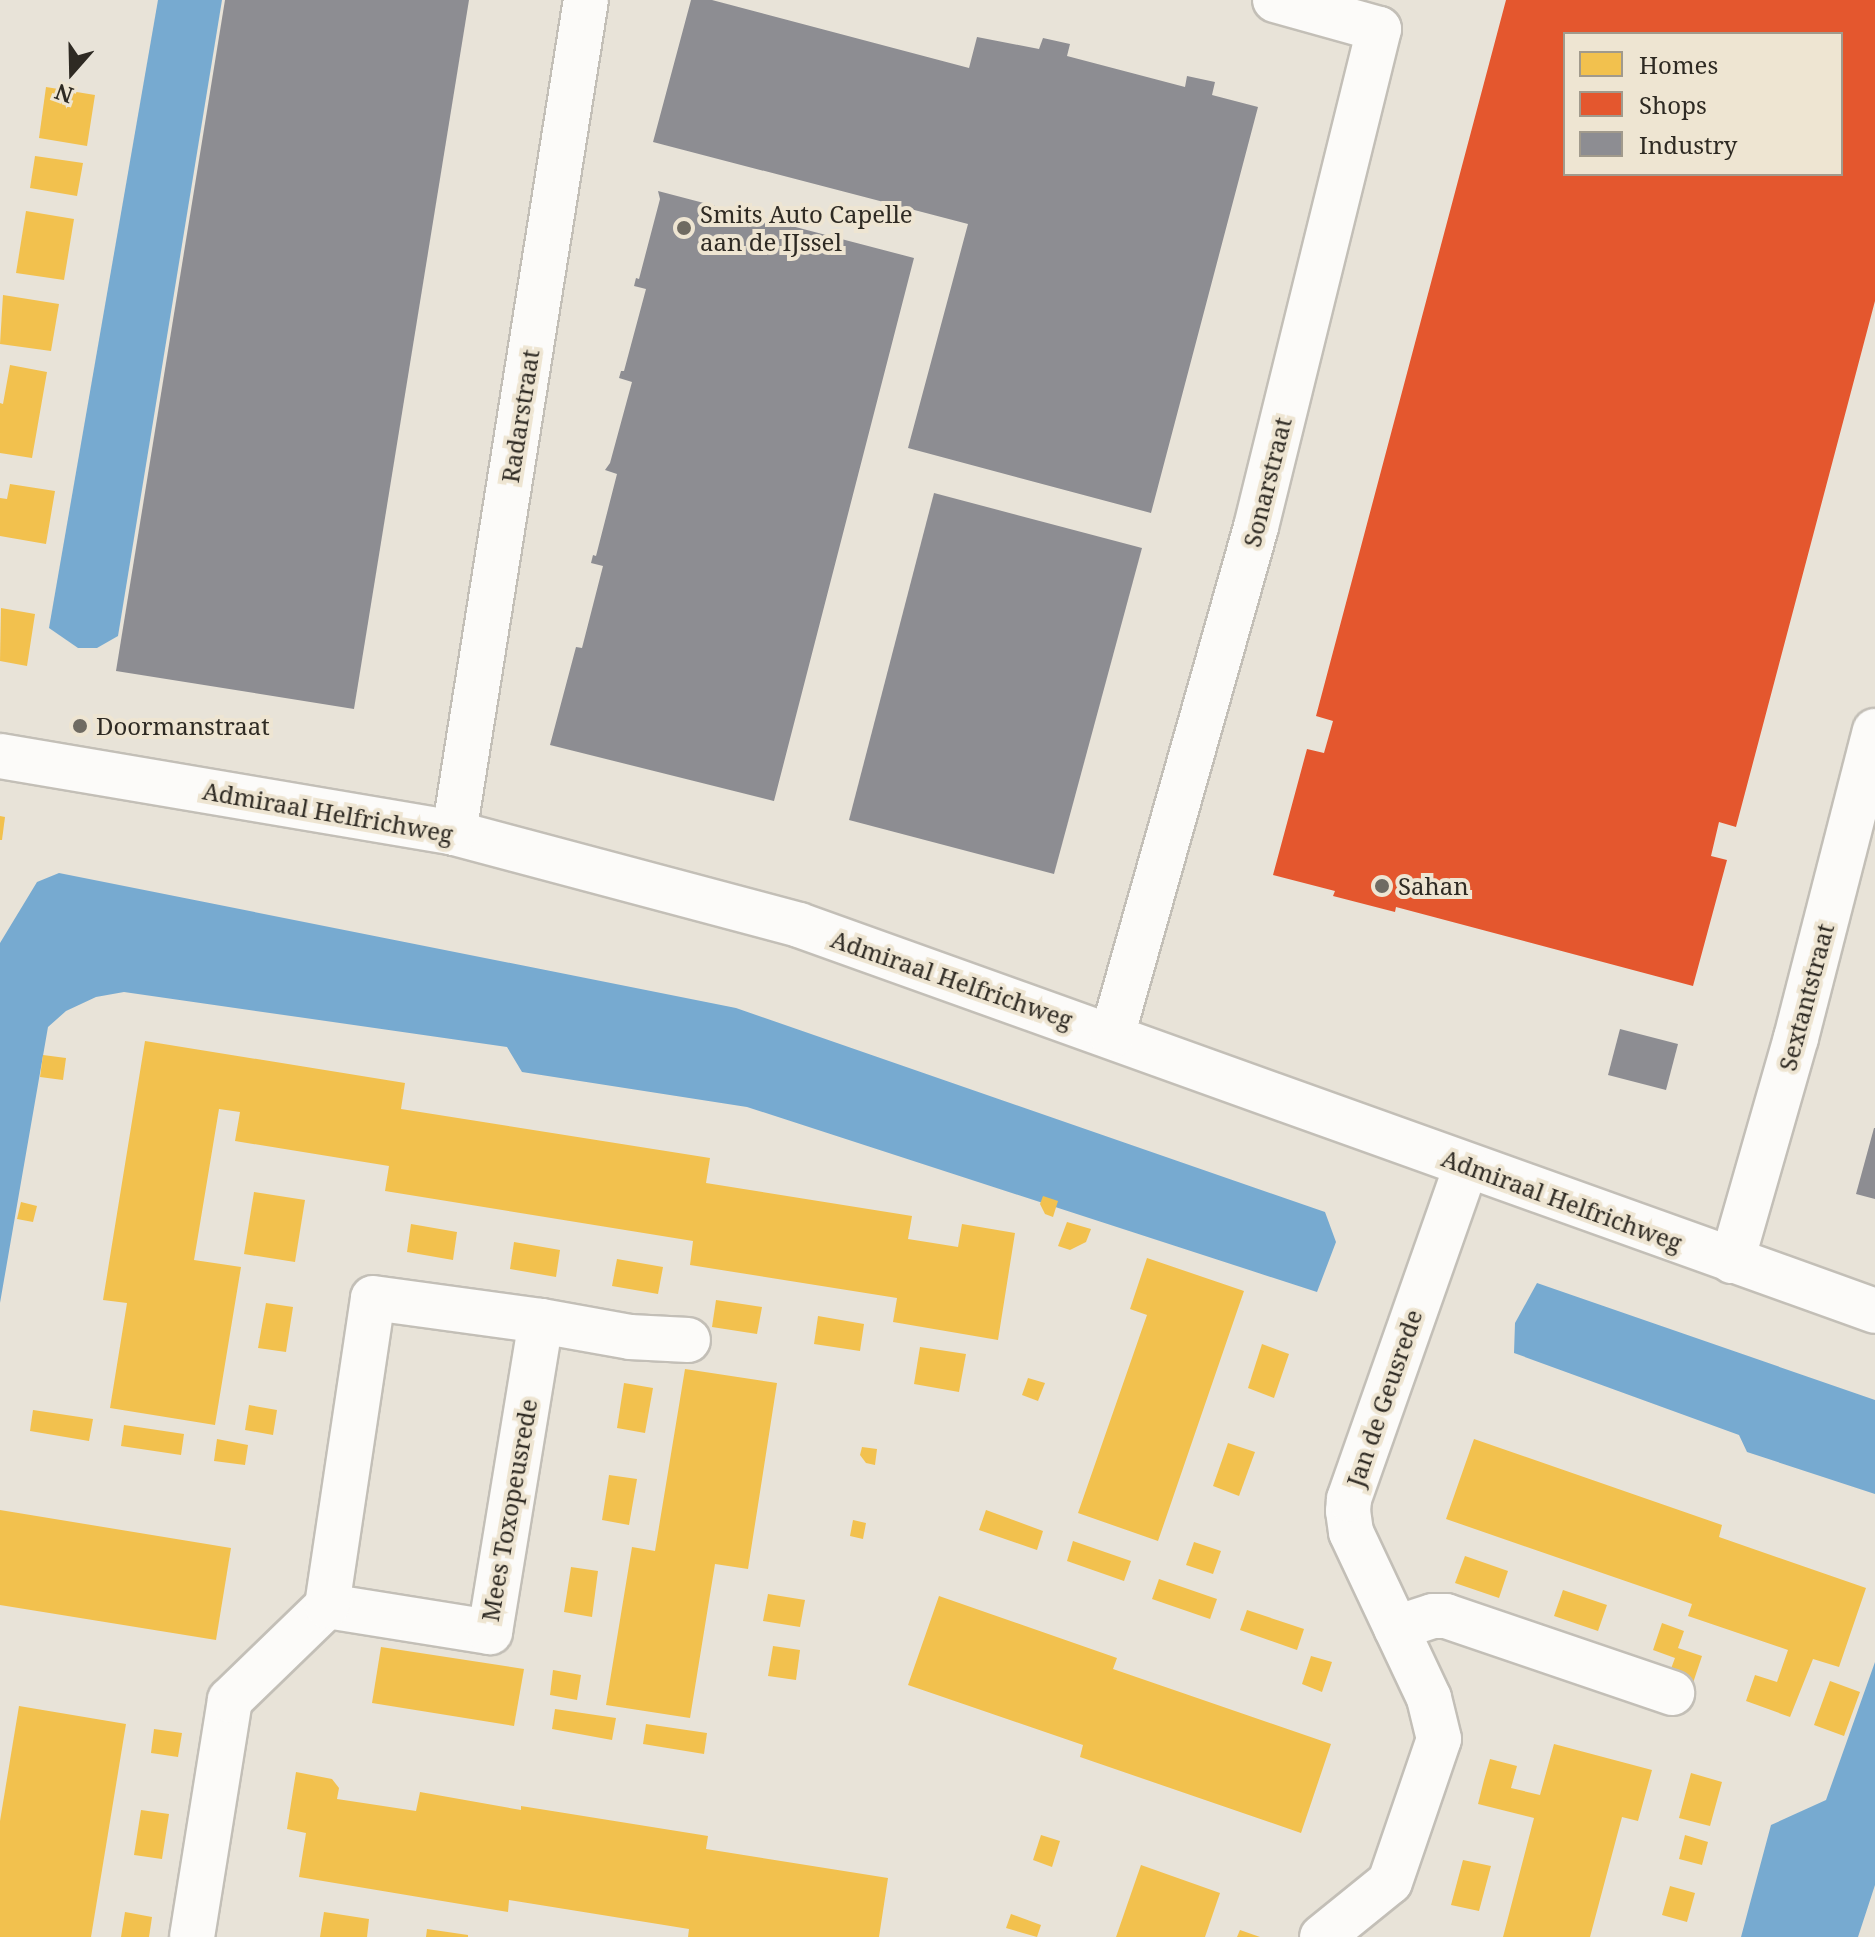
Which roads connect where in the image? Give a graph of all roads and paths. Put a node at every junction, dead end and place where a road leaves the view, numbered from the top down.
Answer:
1 (586, 0) edge
2 (1275, 0) edge
3 (1875, 731) edge
4 (0, 756) edge
5 (454, 833) junction
6 (1112, 1036) junction
7 (1466, 1166) junction
8 (1732, 1261) junction
9 (1875, 1311) edge
10 (541, 1321) junction
11 (688, 1340) dead end
12 (327, 1606) junction
13 (1396, 1628) junction
14 (1672, 1693) dead end
15 (192, 1937) edge
16 (1322, 1937) edge

1 - 5 street, Radarstraat
2 - 6 street, Sonarstraat
3 - 8 street, Sextantstraat
4 - 5 street, Admiraal Helfrichweg
5 - 6 street, Admiraal Helfrichweg
6 - 7 street, Admiraal Helfrichweg
7 - 8 street, Admiraal Helfrichweg
7 - 13 street, Jan de Geusrede
8 - 9 street, Admiraal Helfrichweg
10 - 11 street
10 - 12 street, Mees Toxopeusrede
10 - 12 street
12 - 15 street
13 - 14 street
13 - 16 street, Jan de Geusrede

